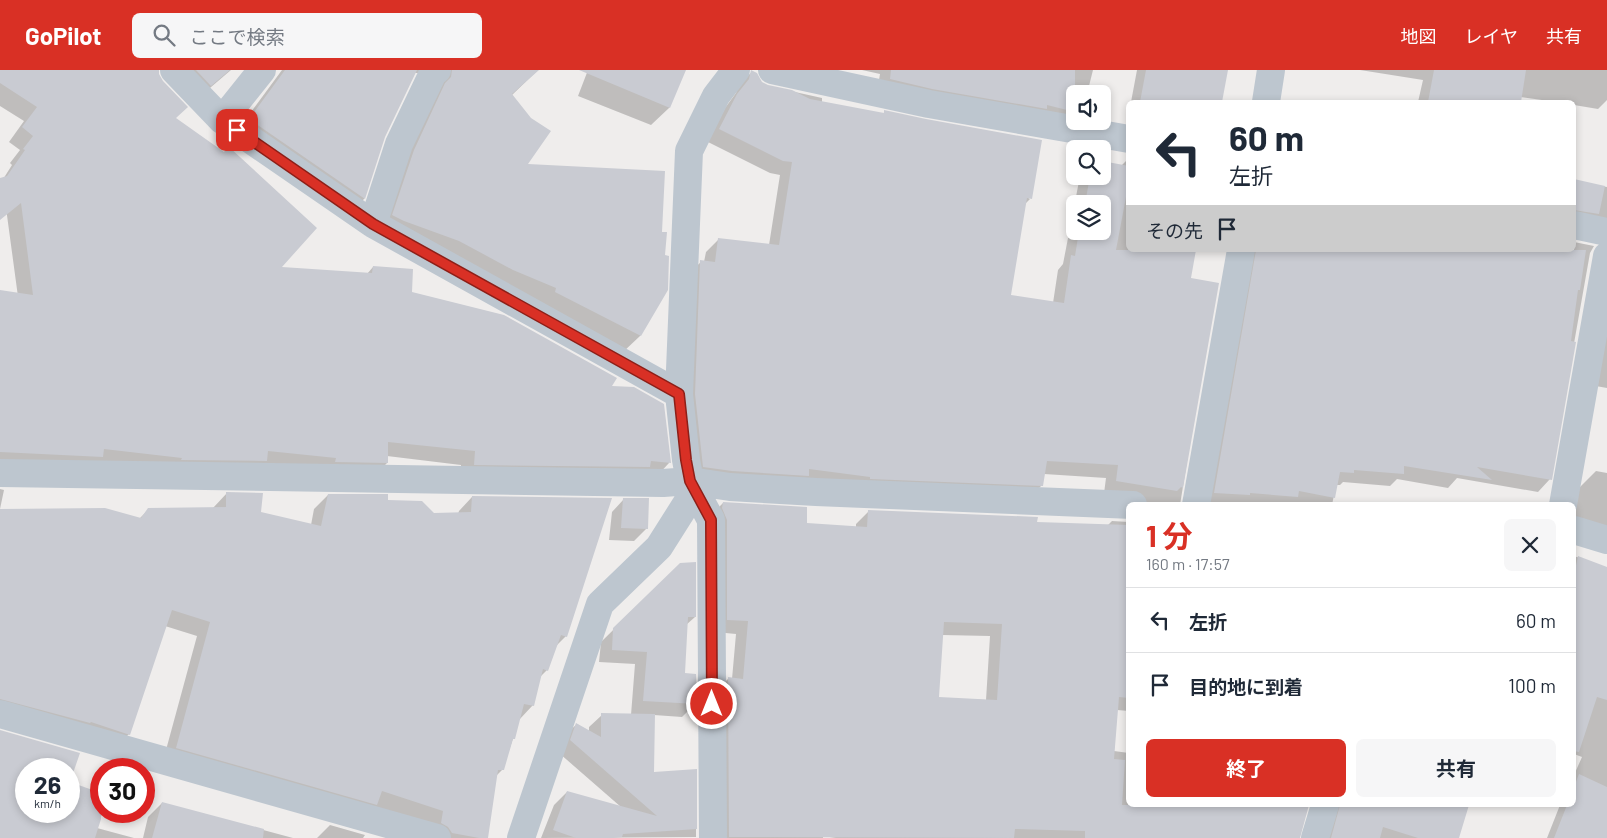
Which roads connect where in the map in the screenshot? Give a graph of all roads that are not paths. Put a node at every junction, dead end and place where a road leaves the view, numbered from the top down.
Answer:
1 (174, 70) edge
2 (262, 70) edge
3 (437, 70) edge
4 (736, 70) edge
5 (772, 70) edge
6 (1271, 70) edge
7 (1266, 100) edge
8 (222, 120) junction
9 (1126, 137) edge
10 (373, 224) junction
11 (1576, 225) edge
12 (1607, 232) edge
13 (1241, 252) edge
14 (1607, 256) edge
15 (679, 394) junction
16 (0, 473) edge
17 (690, 481) junction
18 (1197, 502) edge
19 (1564, 502) edge
20 (1126, 505) edge
21 (1576, 531) edge
22 (1607, 540) edge
23 (0, 714) edge
24 (1324, 807) edge
25 (437, 838) edge
26 (521, 838) edge
27 (713, 838) edge
28 (1315, 838) edge

1 - 8 street
2 - 8 street
3 - 10 street
4 - 15 street
5 - 9 street
6 - 7 street
8 - 10 street
10 - 15 street
11 - 12 street
13 - 18 street
14 - 19 street
15 - 17 street
16 - 17 street
17 - 20 street
17 - 26 street
17 - 27 street
21 - 22 street
23 - 25 street
24 - 28 street

